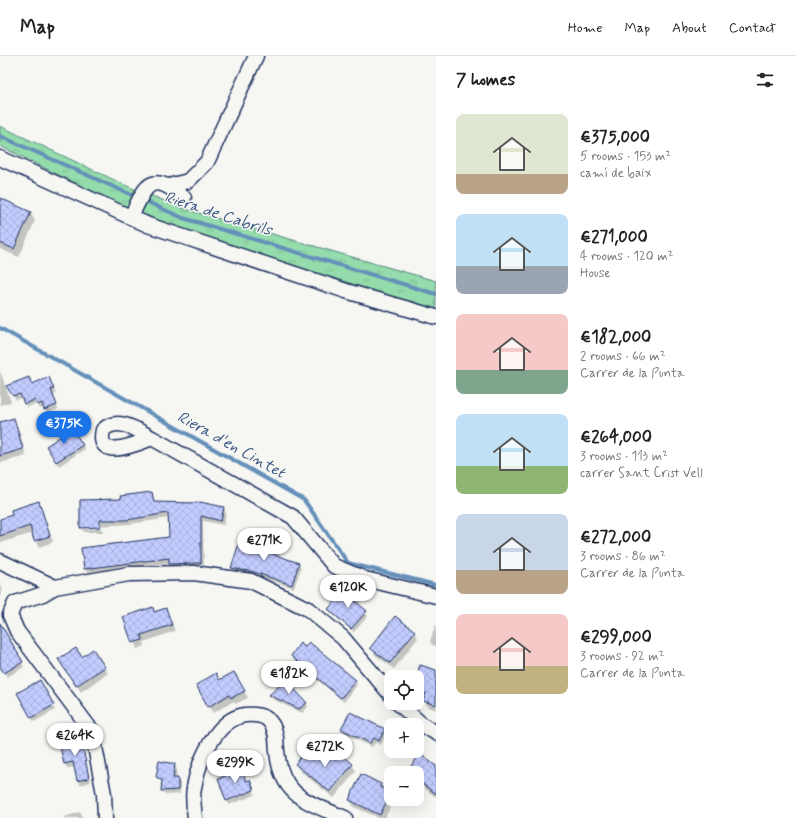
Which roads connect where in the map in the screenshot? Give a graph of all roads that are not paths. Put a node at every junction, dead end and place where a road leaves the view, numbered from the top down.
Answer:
1 (256, 56) edge
2 (0, 158) edge
3 (170, 186) junction
4 (184, 198) dead end
5 (131, 218) junction
6 (436, 317) edge
7 (152, 438) dead end
8 (0, 561) edge
9 (55, 587) junction
10 (436, 596) edge
11 (384, 687) edge
12 (406, 710) edge
13 (436, 733) edge
14 (104, 818) edge
15 (195, 818) edge
16 (345, 818) edge

1 - 3 street
2 - 5 street
3 - 4 street
3 - 5 street
5 - 6 street
7 - 10 street
8 - 9 street
9 - 11 street
9 - 14 street
12 - 13 street
15 - 16 street

